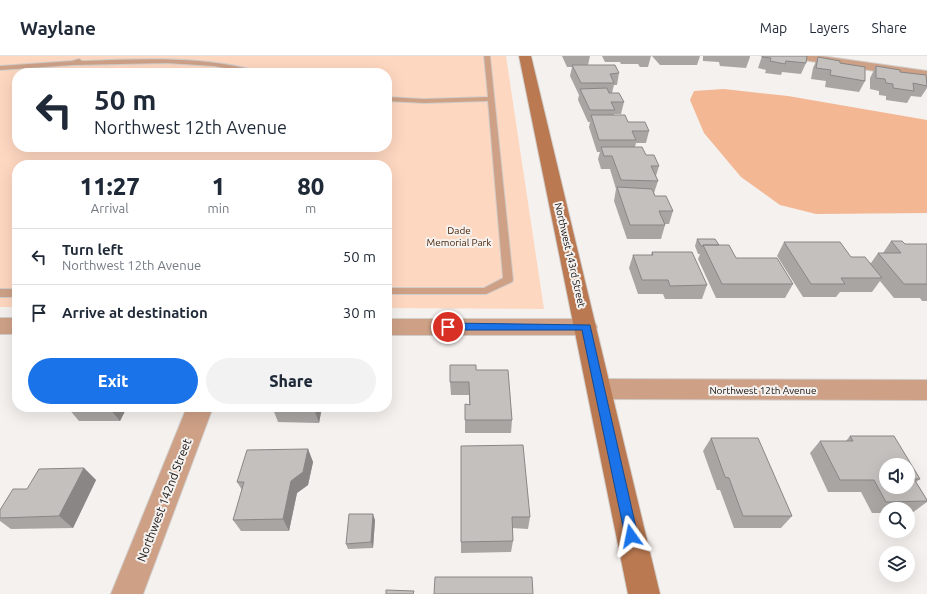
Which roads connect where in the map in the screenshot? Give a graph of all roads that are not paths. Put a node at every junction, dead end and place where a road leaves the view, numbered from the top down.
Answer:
1 (96, 56) edge
2 (487, 56) edge
3 (525, 56) edge
4 (797, 56) edge
5 (72, 63) junction
6 (0, 68) edge
7 (241, 68) edge
8 (927, 70) edge
9 (910, 72) junction
10 (927, 75) edge
11 (392, 98) edge
12 (491, 99) junction
13 (392, 292) edge
14 (0, 293) edge
15 (12, 293) edge
16 (0, 326) edge
17 (12, 326) edge
18 (392, 326) edge
19 (586, 327) junction
20 (599, 390) junction
21 (927, 390) edge
22 (198, 412) edge
23 (127, 594) edge
24 (644, 594) edge

1 - 5 lane
2 - 12 lane
3 - 19 street, Northwest 143rd Street
4 - 9 street
5 - 6 lane
5 - 7 lane
8 - 9 street
9 - 10 street
11 - 12 lane
12 - 13 lane
14 - 15 lane
16 - 17 street
18 - 19 street
19 - 20 street, Northwest 143rd Street
20 - 21 street, Northwest 12th Avenue
20 - 24 street, Northwest 143rd Street
22 - 23 street, Northwest 142nd Street

